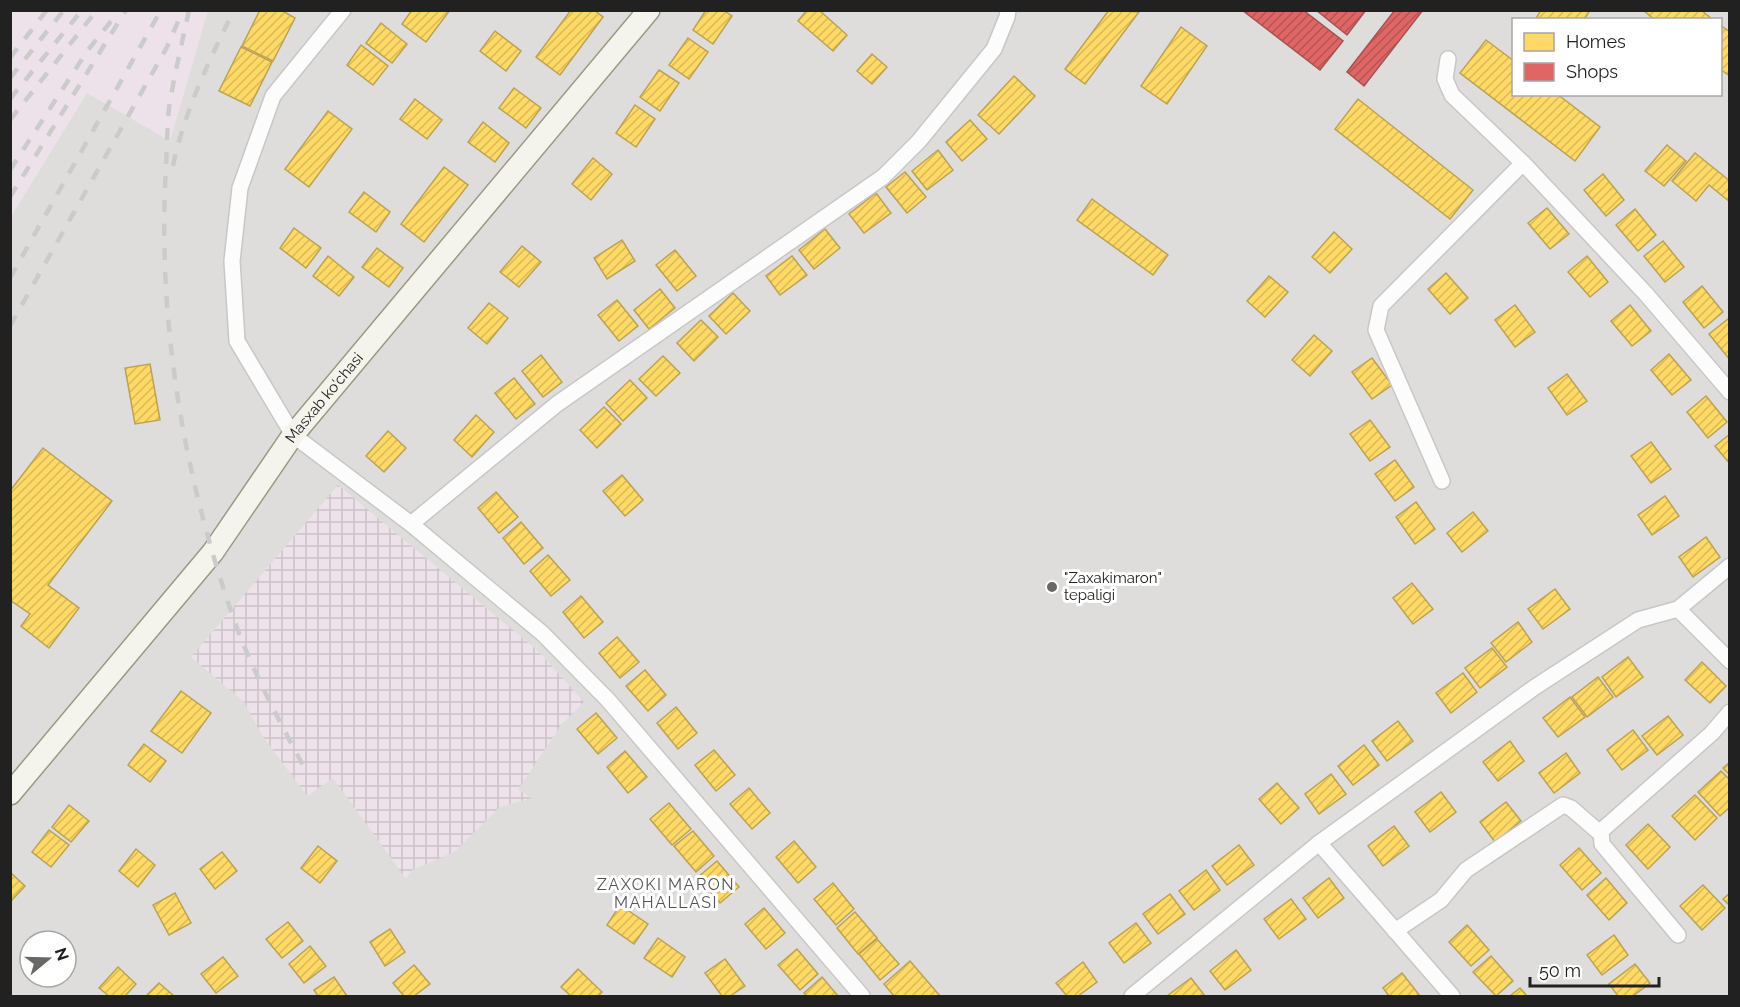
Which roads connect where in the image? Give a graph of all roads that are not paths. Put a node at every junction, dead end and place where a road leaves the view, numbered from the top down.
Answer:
1 (343, 10) edge
2 (649, 10) edge
3 (1008, 10) edge
4 (1448, 59) dead end
5 (1523, 163) junction
6 (1730, 392) edge
7 (293, 435) junction
8 (1442, 480) dead end
9 (411, 524) junction
10 (1730, 566) edge
11 (1678, 609) junction
12 (1730, 661) edge
13 (1730, 712) edge
14 (10, 794) edge
15 (1601, 834) junction
16 (1319, 843) junction
17 (1395, 931) junction
18 (1678, 935) dead end
19 (862, 996) edge
20 (1132, 996) edge
21 (1452, 996) edge

1 - 7 street
2 - 7 main road, Masxab ko'chasi
3 - 9 street
4 - 5 street
5 - 6 street
5 - 8 street
7 - 9 street
7 - 14 main road, Masxab ko'chasi
9 - 19 street
10 - 11 street
11 - 12 street
11 - 16 street
13 - 15 street
15 - 17 street
15 - 18 street
16 - 17 street
16 - 20 street
17 - 21 street

